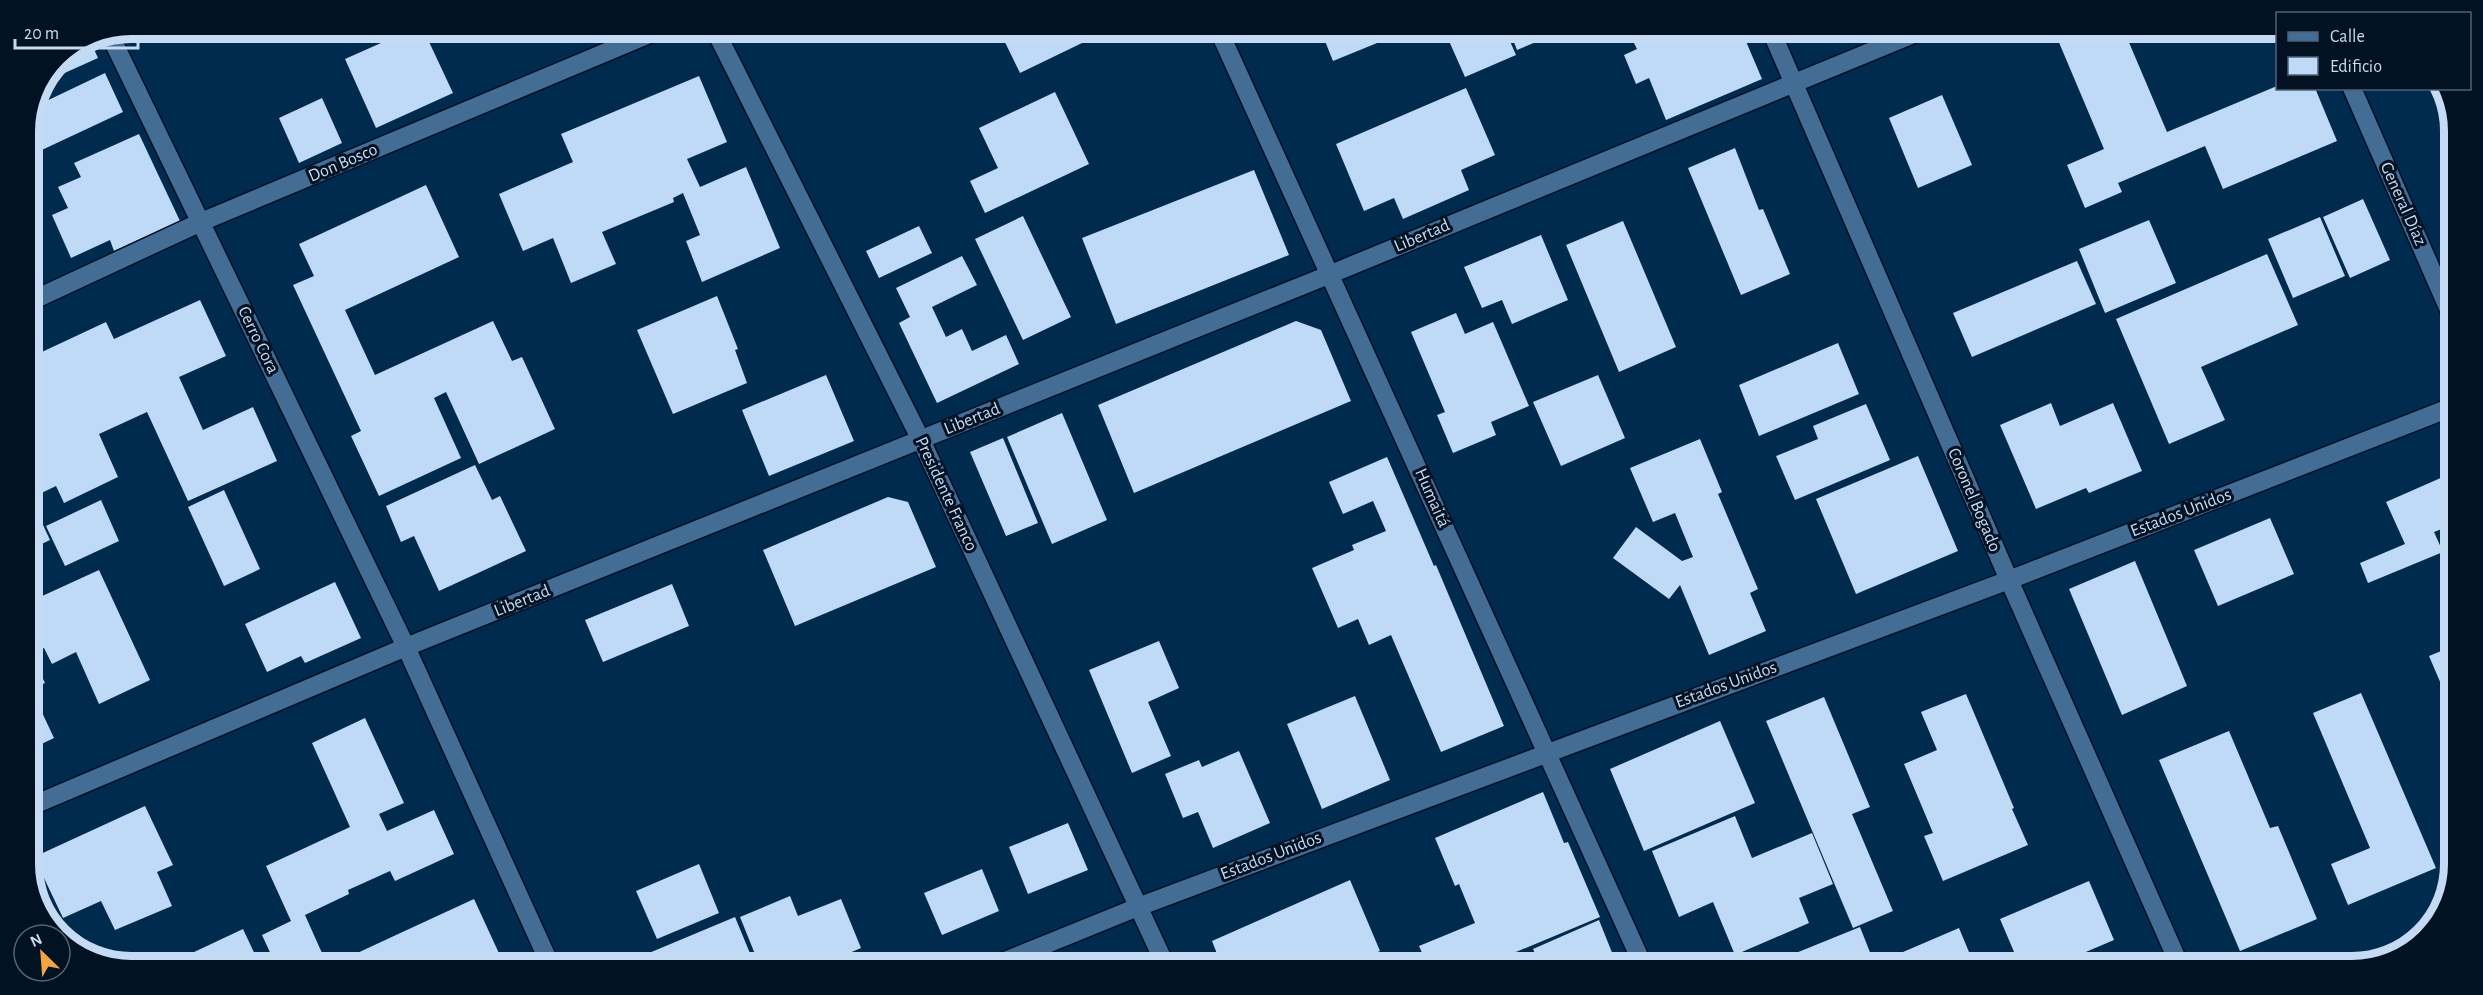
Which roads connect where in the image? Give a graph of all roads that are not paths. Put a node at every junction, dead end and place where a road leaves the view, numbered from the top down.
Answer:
1 (638, 39) edge
2 (720, 39) edge
3 (1223, 39) edge
4 (1775, 39) edge
5 (1901, 39) edge
6 (113, 41) edge
7 (1795, 81) junction
8 (2353, 90) edge
9 (201, 222) junction
10 (1331, 274) junction
11 (39, 297) edge
12 (2444, 298) edge
13 (2444, 410) edge
14 (921, 440) junction
15 (2008, 580) junction
16 (406, 647) junction
17 (1546, 752) junction
18 (39, 803) edge
19 (1138, 907) junction
20 (546, 956) edge
21 (1017, 956) edge
22 (1161, 956) edge
23 (1639, 956) edge
24 (2176, 956) edge

1 - 9 street, Don Bosco
2 - 14 street, Presidente Franco
3 - 10 street, Humaitá
4 - 7 street, Coronel Bogado
5 - 7 street, Libertad
6 - 9 street, Cerro Cora
7 - 10 street, Libertad
7 - 15 street, Coronel Bogado
8 - 12 street, General Díaz
9 - 11 street, Don Bosco
9 - 16 street, Cerro Cora
10 - 14 street, Libertad
10 - 17 street, Humaitá
13 - 15 street, Estados Unidos
14 - 16 street, Libertad
14 - 19 street, Presidente Franco
15 - 17 street, Estados Unidos
15 - 24 street, Coronel Bogado
16 - 18 street, Libertad
16 - 20 street, Cerro Cora
17 - 19 street, Estados Unidos
17 - 23 street, Humaitá
19 - 21 street, Estados Unidos
19 - 22 street, Presidente Franco

